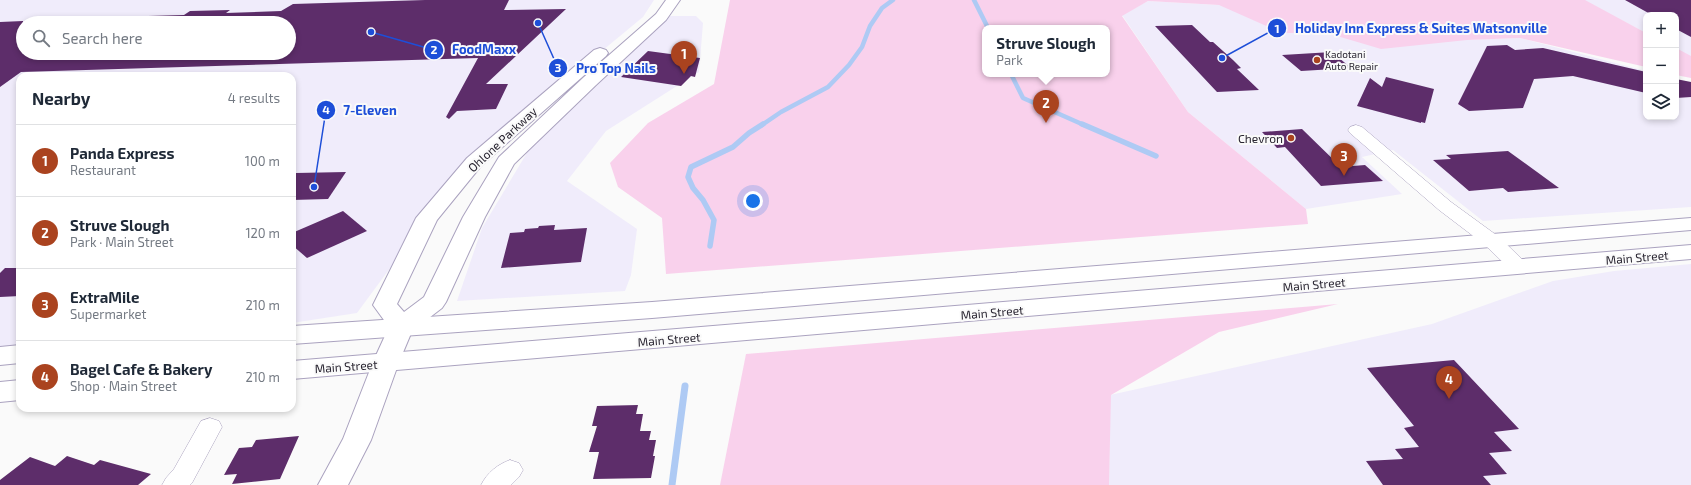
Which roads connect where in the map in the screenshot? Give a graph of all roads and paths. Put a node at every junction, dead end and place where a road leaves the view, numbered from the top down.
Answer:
1 (655, 0) edge
2 (673, 0) edge
3 (1356, 130) dead end
4 (1691, 224) edge
5 (1492, 241) junction
6 (1691, 252) edge
7 (1519, 267) junction
8 (402, 326) junction
9 (296, 335) edge
10 (16, 354) edge
11 (0, 356) edge
12 (386, 362) junction
13 (296, 370) edge
14 (16, 390) edge
15 (0, 392) edge
16 (210, 427) dead end
17 (176, 485) edge
18 (334, 485) edge

1 - 8 main road, Ohlone Parkway
2 - 8 main road, Ohlone Parkway
3 - 5 street
4 - 5 main road
5 - 7 street
5 - 8 main road
6 - 7 main road, Main Street
7 - 12 main road, Main Street
8 - 9 main road
8 - 12 main road, Ohlone Parkway
10 - 11 main road
12 - 13 main road, Main Street
12 - 18 main road, Ohlone Parkway
14 - 15 main road
16 - 17 street

